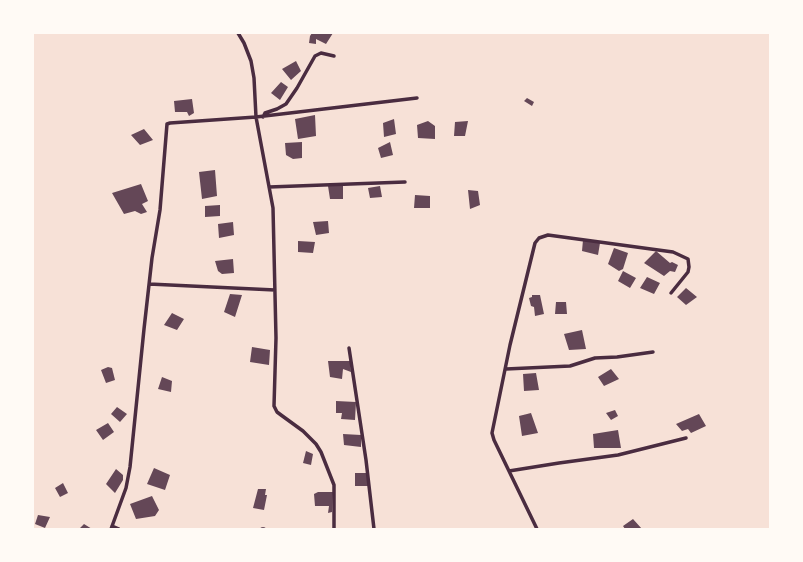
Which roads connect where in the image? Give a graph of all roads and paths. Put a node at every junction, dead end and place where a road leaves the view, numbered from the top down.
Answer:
1 (238, 33) edge
2 (334, 56) dead end
3 (417, 98) dead end
4 (263, 116) junction
5 (256, 117) junction
6 (405, 182) dead end
7 (269, 187) junction
8 (149, 284) junction
9 (275, 290) junction
10 (671, 293) dead end
11 (350, 348) dead end
12 (654, 352) dead end
13 (506, 369) junction
14 (686, 438) dead end
15 (509, 471) junction
16 (112, 528) edge
17 (119, 529) edge
18 (335, 529) edge
19 (374, 529) edge
20 (536, 529) edge

1 - 5 street
2 - 4 street
3 - 4 street
4 - 5 street
5 - 7 street
5 - 8 street
6 - 7 street
7 - 9 street
8 - 9 street
8 - 16 street
9 - 18 street
10 - 13 street
11 - 19 street
12 - 13 street
13 - 15 street
14 - 15 street
15 - 20 street
16 - 17 street

